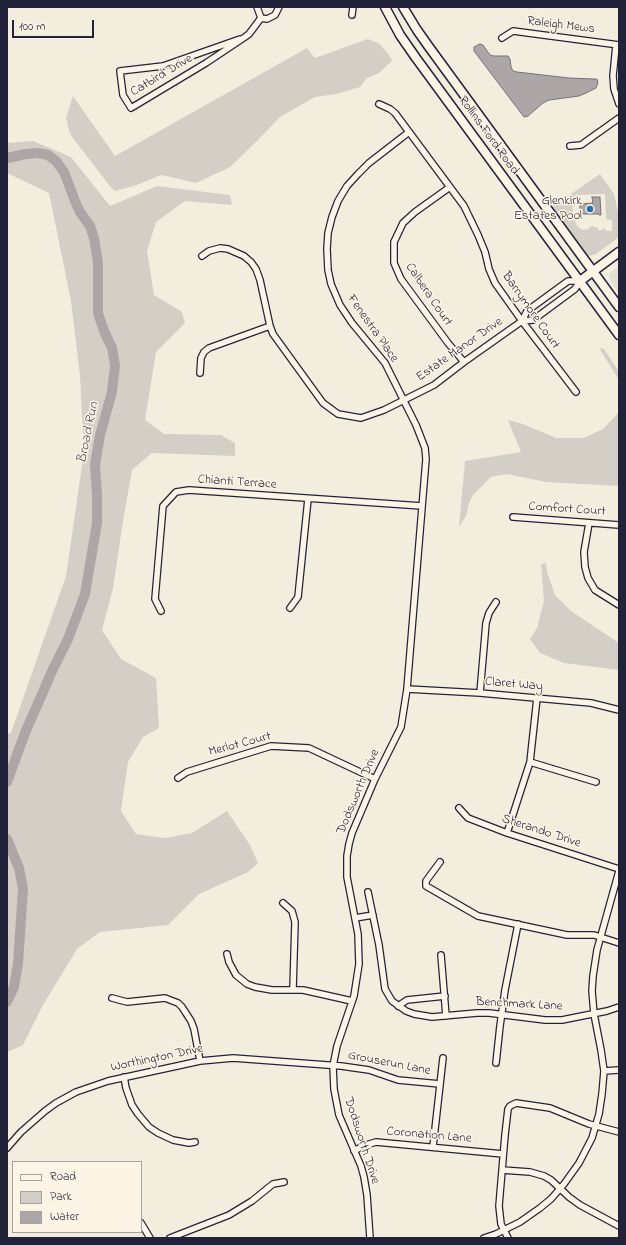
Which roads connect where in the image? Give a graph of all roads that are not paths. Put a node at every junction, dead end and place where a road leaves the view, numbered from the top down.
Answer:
1 (257, 7) edge
2 (279, 7) edge
3 (353, 7) edge
4 (385, 7) edge
5 (403, 7) edge
6 (352, 15) dead end
7 (261, 18) junction
8 (502, 38) dead end
9 (240, 39) junction
10 (618, 45) edge
11 (379, 104) dead end
12 (619, 104) edge
13 (619, 118) edge
14 (409, 132) junction
15 (570, 146) dead end
16 (450, 187) junction
17 (619, 252) edge
18 (202, 256) dead end
19 (593, 271) junction
20 (580, 281) junction
21 (619, 307) edge
22 (522, 321) junction
23 (270, 326) junction
24 (619, 335) edge
25 (464, 362) junction
26 (200, 373) dead end
27 (576, 392) dead end
28 (403, 401) junction
29 (308, 499) junction
30 (422, 506) junction
31 (513, 518) dead end
32 (589, 523) junction
33 (619, 525) edge
34 (496, 602) dead end
35 (619, 605) edge
36 (290, 608) dead end
37 (161, 611) dead end
38 (407, 689) junction
39 (480, 693) junction
40 (537, 698) junction
41 (619, 710) edge
42 (530, 762) junction
43 (178, 778) dead end
44 (374, 779) junction
45 (596, 782) dead end
46 (459, 808) dead end
47 (506, 833) junction
48 (440, 862) dead end
49 (619, 870) edge
50 (368, 892) dead end
51 (283, 903) dead end
52 (373, 916) junction
53 (355, 918) junction
54 (518, 924) junction
55 (602, 936) junction
56 (619, 943) edge
57 (227, 954) dead end
58 (441, 955) dead end
59 (293, 989) junction
60 (445, 996) junction
61 (112, 998) dead end
62 (352, 1001) junction
63 (398, 1006) junction
64 (619, 1007) edge
65 (501, 1014) junction
66 (594, 1014) junction
67 (446, 1016) junction
68 (443, 1058) dead end
69 (200, 1061) junction
70 (496, 1063) dead end
71 (333, 1066) junction
72 (619, 1070) edge
73 (604, 1071) junction
74 (124, 1077) junction
75 (440, 1084) junction
76 (596, 1126) junction
77 (619, 1132) edge
78 (9, 1141) edge
79 (195, 1142) dead end
80 (433, 1147) junction
81 (7, 1148) edge
82 (354, 1151) junction
83 (503, 1154) junction
84 (502, 1170) junction
85 (284, 1182) dead end
86 (560, 1189) junction
87 (142, 1225) edge
88 (619, 1226) edge
89 (504, 1230) junction
90 (150, 1238) edge
91 (170, 1238) edge
92 (370, 1238) edge
93 (484, 1238) edge
94 (508, 1238) edge

1 - 7 street
2 - 7 street, Catbird Drive
3 - 6 street
4 - 20 main road, Rollins Ford Road
5 - 19 main road, Rollins Ford Road
7 - 9 street, Catbird Drive
8 - 10 street, Raleigh Mews
9 - 9 street, Catbird Drive
10 - 12 street
11 - 14 street, Barrymore Court
13 - 15 street
14 - 16 street, Barrymore Court
14 - 28 street, Fenestra Place
16 - 22 street, Barrymore Court
16 - 25 street, Calbera Court
17 - 19 main road, Estate Manor Drive
18 - 23 street, Estate Manor Drive
19 - 20 main road, Estate Manor Drive
19 - 21 main road, Rollins Ford Road
20 - 22 street, Estate Manor Drive
20 - 22 street, Estate Manor Drive
20 - 24 main road, Rollins Ford Road
22 - 25 street, Estate Manor Drive
22 - 27 street, Barrymore Court
23 - 26 street
23 - 28 street, Estate Manor Drive
25 - 28 street, Estate Manor Drive
28 - 30 street, Dodsworth Drive
29 - 30 street, Chianti Terrace
29 - 36 street
29 - 37 street, Chianti Terrace
30 - 38 street, Dodsworth Drive
31 - 32 street, Comfort Court
32 - 33 street, Comfort Court
32 - 35 street
34 - 39 street
38 - 39 street, Claret Way
38 - 44 street, Dodsworth Drive
39 - 40 street, Claret Way
40 - 41 street, Claret Way
40 - 42 street
42 - 45 street
42 - 47 street
43 - 44 street, Merlot Court
44 - 53 street, Dodsworth Drive
46 - 47 street, Sherando Drive
47 - 49 street, Sherando Drive
48 - 54 street
49 - 55 street
50 - 52 street, Benchmark Lane
51 - 59 street
52 - 53 street
52 - 63 street, Benchmark Lane
53 - 62 street, Dodsworth Drive
54 - 55 street
54 - 65 street
55 - 56 street
55 - 66 street
57 - 59 street
58 - 60 street
59 - 62 street
60 - 63 street
60 - 67 street
61 - 69 street
62 - 71 street, Dodsworth Drive
63 - 67 street, Benchmark Lane
64 - 66 street, Benchmark Lane
65 - 66 street, Benchmark Lane
65 - 67 street, Benchmark Lane
65 - 70 street
66 - 73 street
68 - 75 street, Grouserun Lane
69 - 71 street, Worthington Drive
69 - 74 street, Worthington Drive
71 - 75 street, Grouserun Lane
71 - 82 street, Dodsworth Drive
72 - 73 street
73 - 76 street
74 - 78 street, Worthington Drive
74 - 79 street
75 - 80 street, Grouserun Lane
76 - 77 street
76 - 83 street
76 - 86 street
78 - 81 street, Worthington Drive
80 - 82 street, Coronation Lane
80 - 83 street, Coronation Lane
82 - 92 street, Dodsworth Drive
83 - 84 street
84 - 86 street
84 - 89 street
85 - 91 street
86 - 88 street
86 - 89 street
87 - 90 street
89 - 93 street
89 - 94 street

